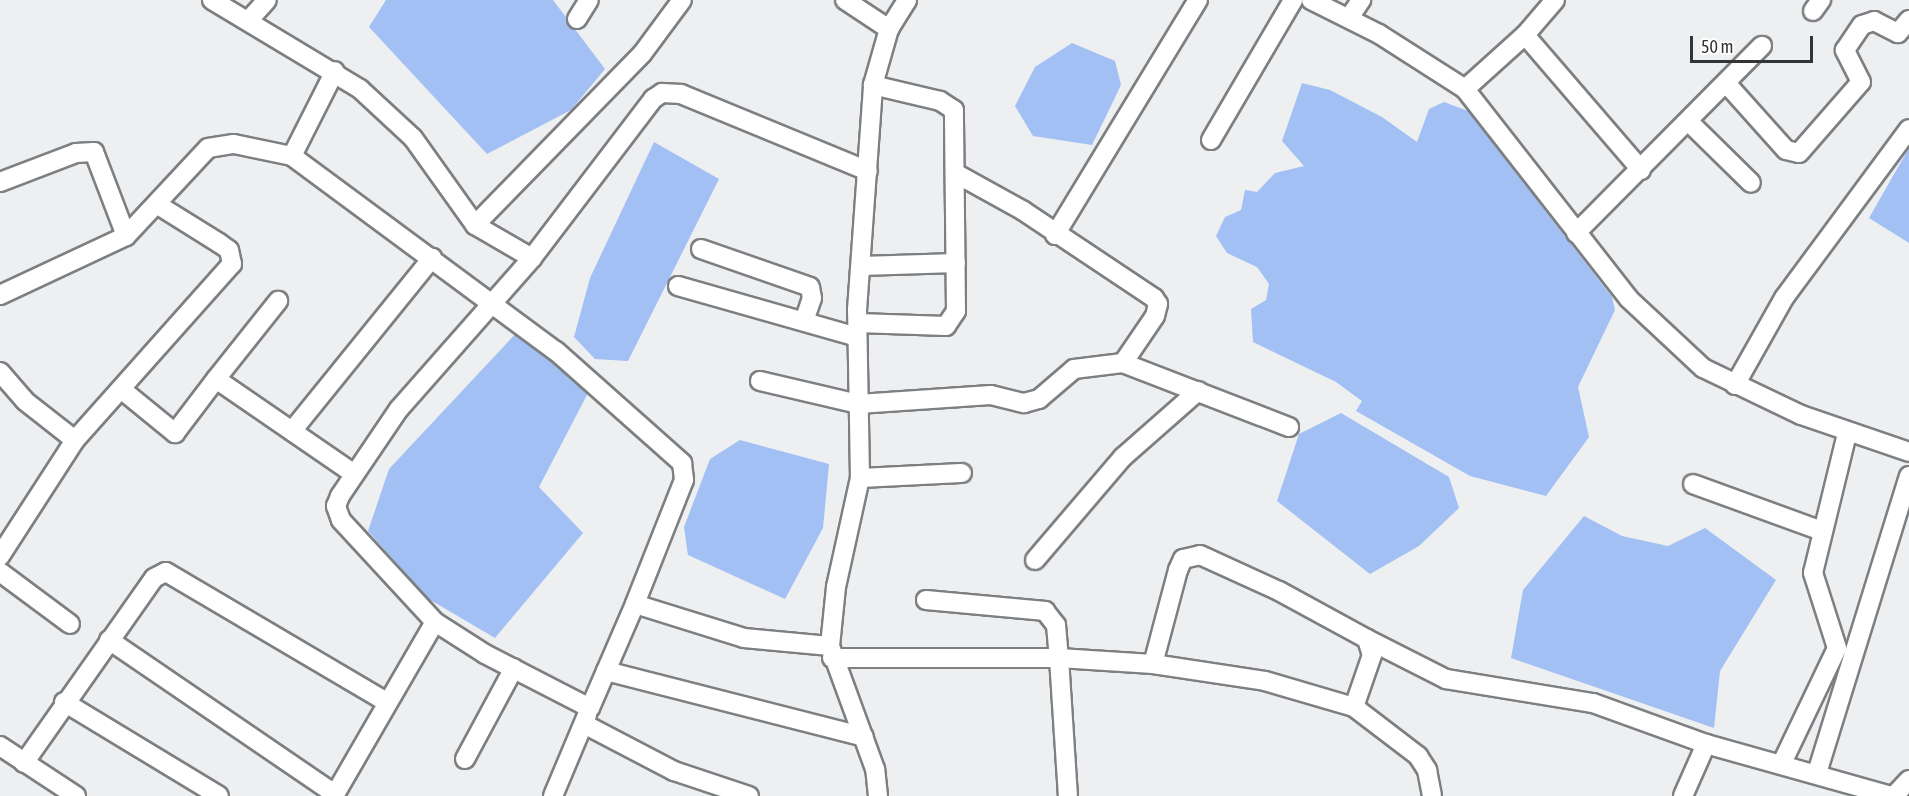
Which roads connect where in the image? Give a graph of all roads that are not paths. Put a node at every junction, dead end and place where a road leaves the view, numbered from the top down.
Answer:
1 (212, 0) edge
2 (267, 0) edge
3 (589, 0) edge
4 (682, 0) edge
5 (845, 0) edge
6 (907, 0) edge
7 (1198, 0) edge
8 (1293, 0) edge
9 (1311, 0) edge
10 (1360, 0) edge
11 (1555, 0) edge
12 (1349, 18) junction
13 (577, 19) dead end
14 (1909, 20) edge
15 (248, 21) junction
16 (890, 29) junction
17 (1525, 35) junction
18 (1762, 46) dead end
19 (335, 71) junction
20 (1726, 83) junction
21 (873, 85) junction
22 (1465, 88) junction
23 (1688, 121) junction
24 (1909, 129) edge
25 (1211, 140) dead end
26 (292, 156) junction
27 (1641, 170) junction
28 (868, 171) junction
29 (955, 173) junction
30 (0, 182) edge
31 (1751, 183) dead end
32 (158, 205) junction
33 (475, 225) junction
34 (1576, 232) junction
35 (1055, 235) junction
36 (126, 236) junction
37 (701, 249) dead end
38 (432, 258) junction
39 (532, 258) junction
40 (956, 263) junction
41 (862, 266) junction
42 (678, 286) dead end
43 (0, 295) edge
44 (278, 301) dead end
45 (490, 306) junction
46 (804, 321) junction
47 (857, 330) junction
48 (1123, 363) junction
49 (0, 372) edge
50 (216, 379) junction
51 (760, 381) dead end
52 (1735, 385) junction
53 (121, 389) junction
54 (1198, 391) junction
55 (858, 404) junction
56 (1289, 428) dead end
57 (292, 431) junction
58 (1847, 433) junction
59 (75, 440) junction
60 (1909, 452) edge
61 (353, 473) junction
62 (962, 473) dead end
63 (1909, 476) edge
64 (860, 478) junction
65 (1693, 484) dead end
66 (1822, 531) junction
67 (0, 556) edge
68 (1035, 560) dead end
69 (0, 572) edge
70 (926, 600) dead end
71 (635, 604) junction
72 (435, 622) junction
73 (70, 624) dead end
74 (1367, 639) junction
75 (109, 640) junction
76 (831, 652) junction
77 (1059, 658) junction
78 (1153, 664) junction
79 (514, 668) junction
80 (606, 670) junction
81 (64, 702) junction
82 (387, 702) junction
83 (1354, 707) junction
84 (587, 716) junction
85 (864, 737) junction
86 (1706, 744) junction
87 (0, 746) edge
88 (465, 759) dead end
89 (24, 763) junction
90 (1782, 763) junction
91 (1817, 773) junction
92 (1909, 780) edge
93 (335, 795) edge
94 (76, 796) edge
95 (219, 796) edge
96 (553, 796) edge
97 (748, 796) edge
98 (878, 796) edge
99 (1068, 796) edge
100 (1432, 796) edge
101 (1683, 796) edge
102 (1893, 796) edge

1 - 15 street
2 - 15 street
3 - 13 street
4 - 33 street
5 - 16 street
6 - 16 street
7 - 35 street
8 - 25 street
9 - 12 street
10 - 12 street
11 - 17 street
12 - 22 street
14 - 20 street
15 - 19 street
16 - 21 street
17 - 22 street
17 - 27 street
18 - 20 street
19 - 26 street
19 - 33 street
20 - 23 street
21 - 28 street
21 - 29 street
22 - 34 street
23 - 27 street
23 - 31 street
24 - 52 street
26 - 32 street
26 - 38 street
27 - 34 street
28 - 39 street
28 - 41 street
29 - 35 street
29 - 40 street
30 - 36 street
32 - 36 street
32 - 53 street
33 - 39 street
34 - 52 street
35 - 48 street
36 - 43 street
37 - 46 street
38 - 45 street
38 - 57 street
39 - 45 street
40 - 41 street
40 - 47 street
41 - 47 street
42 - 46 street
44 - 50 street
45 - 61 street
45 - 71 street
46 - 47 street
47 - 55 street
48 - 54 street
48 - 55 street
49 - 59 street
50 - 53 street
50 - 57 street
51 - 55 street
52 - 58 street
53 - 59 street
54 - 56 street
54 - 68 street
55 - 64 street
57 - 61 street
58 - 60 street
58 - 66 street
59 - 67 street
61 - 72 street
62 - 64 street
63 - 91 street
64 - 76 street
65 - 66 street
66 - 90 street
69 - 73 street
70 - 77 street
71 - 76 street
71 - 80 street
72 - 79 street
72 - 82 street
74 - 78 street
74 - 83 street
74 - 86 street
75 - 81 street
75 - 82 street
75 - 93 street
76 - 77 street
76 - 85 street
77 - 78 street
77 - 99 street
78 - 83 street
79 - 84 street
79 - 88 street
80 - 84 street
80 - 85 street
81 - 89 street
81 - 95 street
82 - 93 street
83 - 100 street
84 - 96 street
84 - 97 street
85 - 98 street
86 - 90 street
86 - 101 street
87 - 89 street
89 - 94 street
90 - 91 street
91 - 102 street
92 - 102 street

